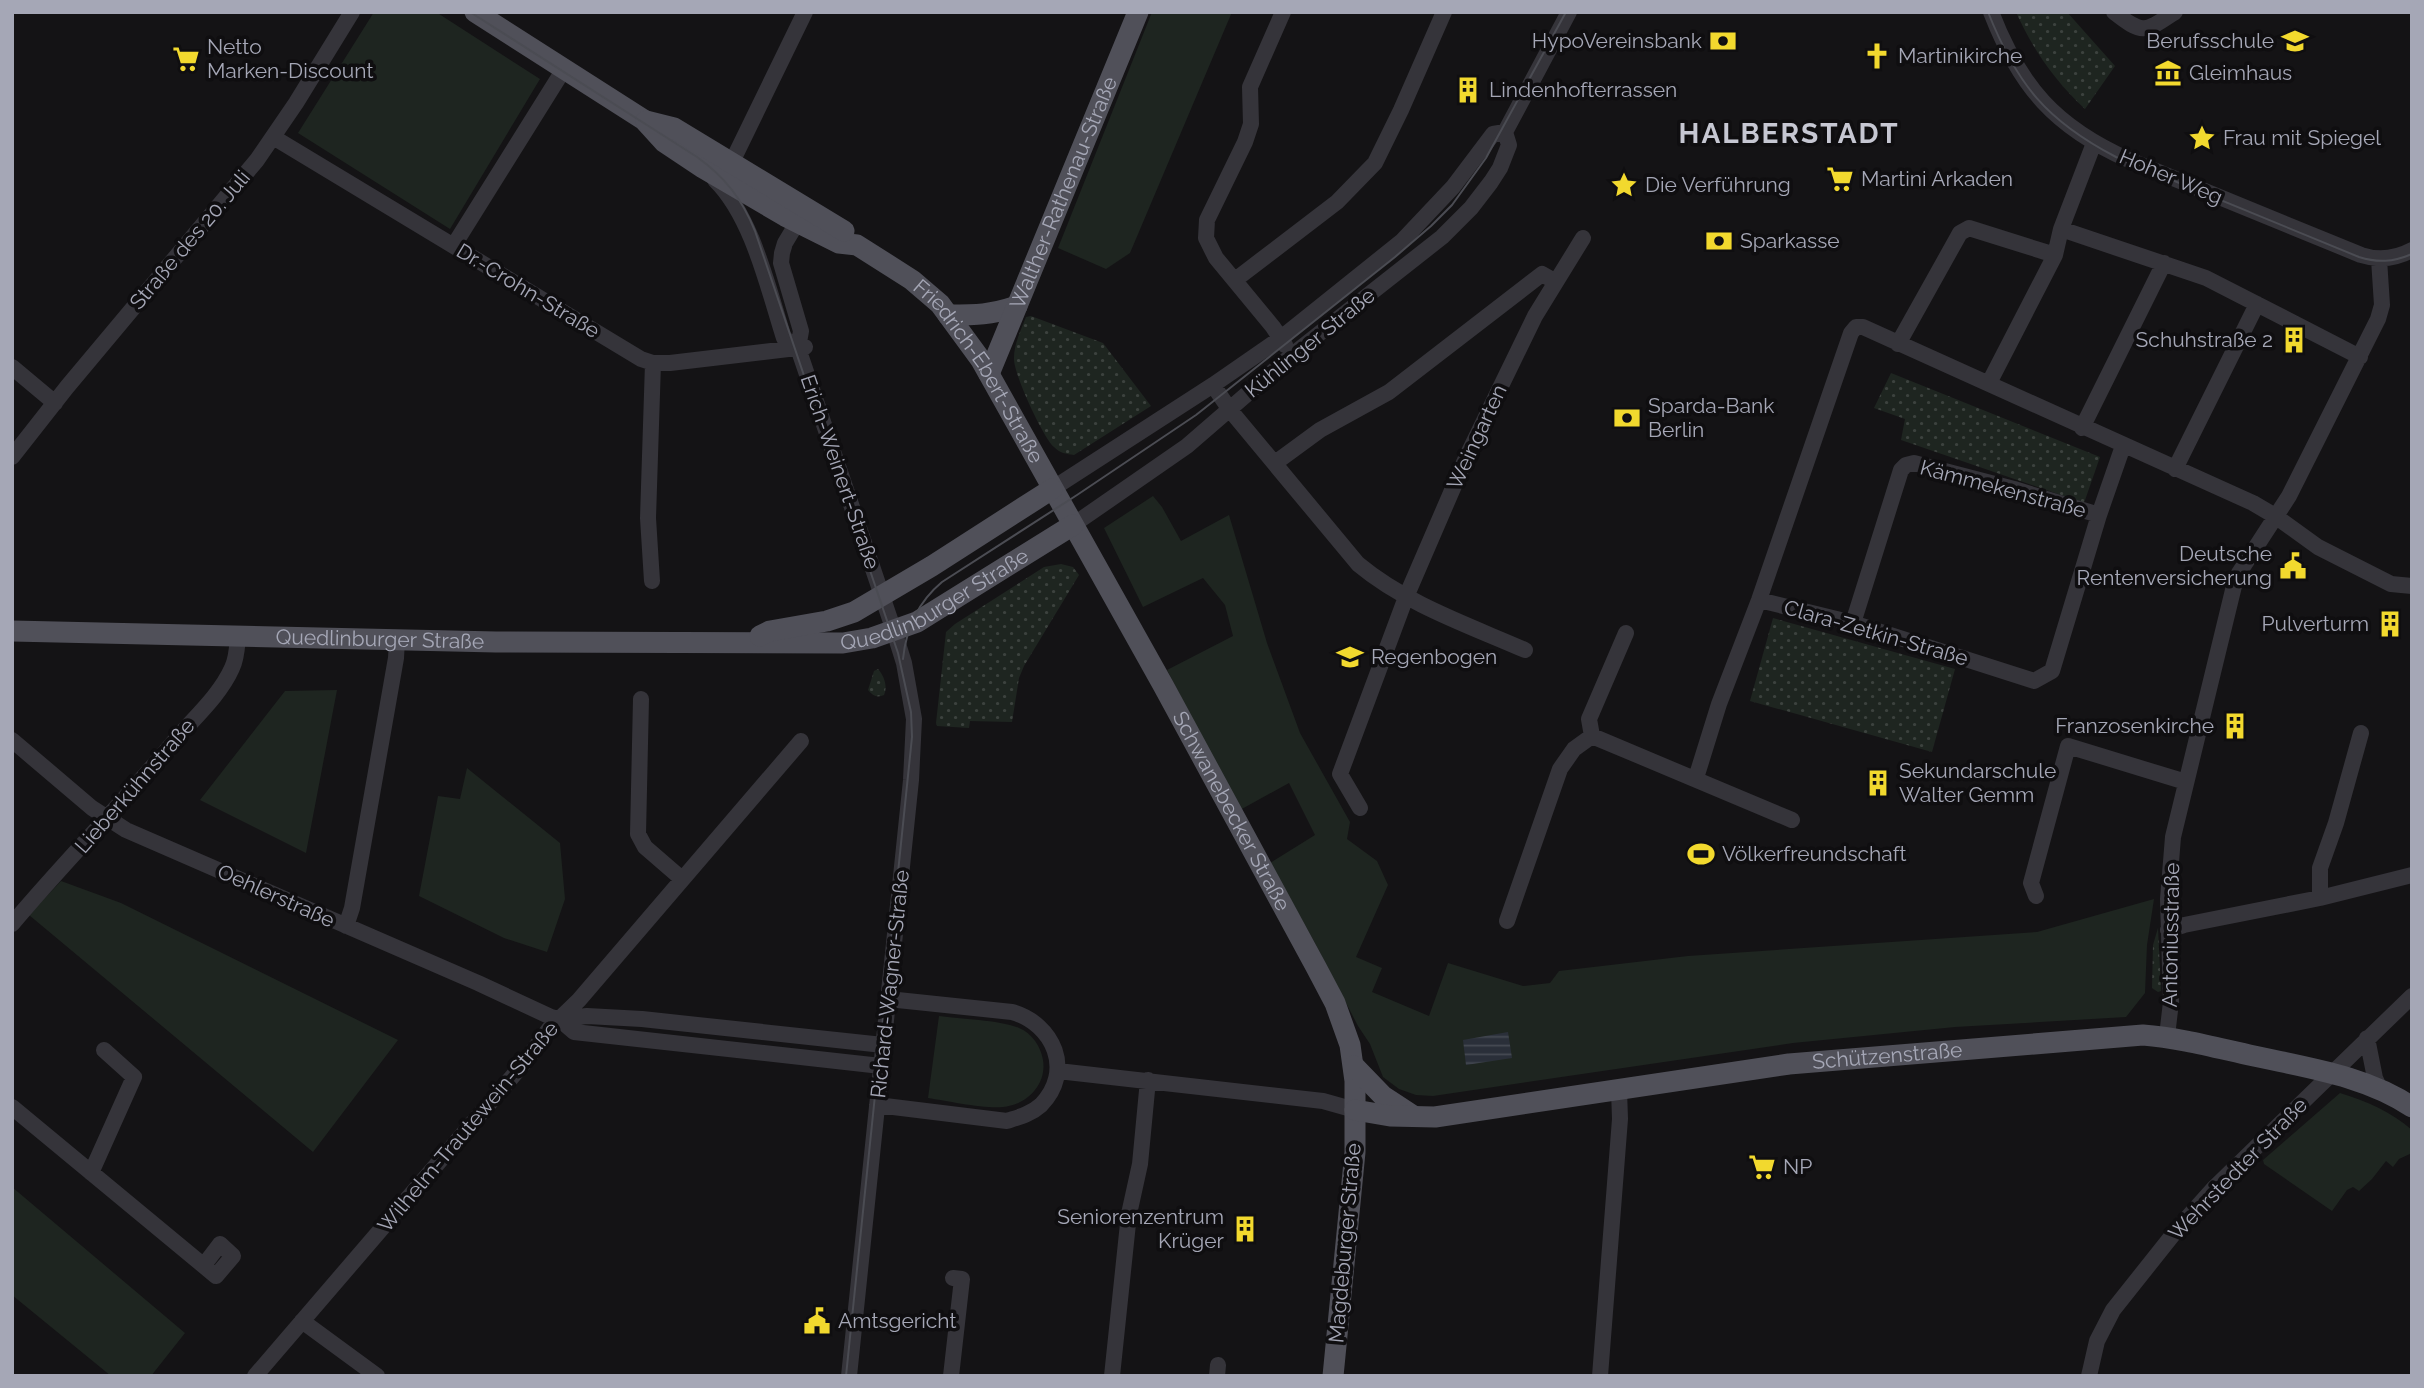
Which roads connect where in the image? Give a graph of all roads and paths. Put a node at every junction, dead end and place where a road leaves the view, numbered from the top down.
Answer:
1 (352, 12) edge
2 (475, 12) edge
3 (805, 12) edge
4 (1138, 12) edge
5 (1283, 12) edge
6 (1444, 12) edge
7 (1569, 12) edge
8 (1991, 12) edge
9 (2114, 12) edge
10 (2175, 12) edge
11 (564, 69) junction
12 (644, 120) junction
13 (1505, 132) junction
14 (273, 137) junction
15 (2094, 143) junction
16 (731, 164) junction
17 (703, 168) junction
18 (802, 215) junction
19 (2061, 229) junction
20 (1583, 238) dead end
21 (454, 246) junction
22 (2410, 251) edge
23 (2055, 255) junction
24 (2379, 259) junction
25 (2164, 263) junction
26 (1235, 280) junction
27 (1556, 282) junction
28 (2258, 304) junction
29 (1017, 306) junction
30 (948, 315) junction
31 (1281, 338) junction
32 (1898, 344) junction
33 (802, 347) junction
34 (1292, 355) junction
35 (2360, 357) junction
36 (653, 363) junction
37 (12, 368) edge
38 (989, 374) junction
39 (1989, 383) junction
40 (1213, 385) junction
41 (55, 403) junction
42 (1230, 410) junction
43 (2082, 428) junction
44 (2123, 446) junction
45 (12, 457) edge
46 (1276, 463) junction
47 (2175, 469) junction
48 (1052, 489) junction
49 (2099, 514) junction
50 (2276, 516) junction
51 (1073, 525) junction
52 (652, 581) dead end
53 (2412, 586) edge
54 (883, 596) junction
55 (1406, 597) junction
56 (1759, 600) junction
57 (1853, 623) junction
58 (12, 631) edge
59 (894, 631) junction
60 (1626, 633) dead end
61 (238, 636) junction
62 (397, 640) junction
63 (745, 643) junction
64 (1525, 650) dead end
65 (641, 699) dead end
66 (2361, 733) dead end
67 (1592, 736) junction
68 (12, 740) edge
69 (801, 741) dead end
70 (1696, 778) junction
71 (2186, 782) junction
72 (1360, 808) dead end
73 (107, 819) junction
74 (1792, 820) dead end
75 (2412, 875) edge
76 (682, 879) junction
77 (2036, 896) dead end
78 (2320, 898) junction
79 (1507, 921) dead end
80 (12, 924) edge
81 (346, 926) junction
82 (2168, 930) junction
83 (2412, 996) edge
84 (888, 999) junction
85 (559, 1019) junction
86 (2166, 1037) junction
87 (2367, 1038) junction
88 (883, 1045) junction
89 (104, 1051) dead end
90 (881, 1066) junction
91 (1354, 1066) junction
92 (1058, 1071) junction
93 (2331, 1073) junction
94 (1148, 1080) junction
95 (2380, 1089) junction
96 (1619, 1090) junction
97 (877, 1105) junction
98 (12, 1107) edge
99 (2412, 1107) edge
100 (1355, 1110) junction
101 (1417, 1118) junction
102 (91, 1173) junction
103 (204, 1265) dead end
104 (953, 1278) dead end
105 (302, 1321) junction
106 (255, 1376) edge
107 (377, 1376) edge
108 (849, 1376) edge
109 (951, 1376) edge
110 (1112, 1376) edge
111 (1333, 1376) edge
112 (1600, 1376) edge
113 (2089, 1376) edge

1 - 14 street, Straße des 20. Juli
2 - 11 main road, Friedrich-Ebert-Straße
3 - 16 street
4 - 29 main road, Walther-Rathenau-Straße
5 - 26 street
6 - 26 street
7 - 13 street, Kühlinger Straße
8 - 15 street, Hoher Weg
9 - 10 street
11 - 12 main road, Friedrich-Ebert-Straße
11 - 21 street
12 - 16 main road, Friedrich-Ebert-Straße
12 - 17 main road, Friedrich-Ebert-Straße
13 - 31 street, Kühlinger Straße
13 - 34 street, Kühlinger Straße
14 - 21 street, Dr.-Crohn-Straße
14 - 41 street, Straße des 20. Juli
15 - 19 street
15 - 24 street, Hoher Weg
16 - 18 main road, Friedrich-Ebert-Straße
17 - 18 main road, Friedrich-Ebert-Straße
17 - 33 street, Erich-Weinert-Straße
18 - 30 main road, Friedrich-Ebert-Straße
18 - 33 street, Erich-Weinert-Straße
19 - 23 street
19 - 25 street
20 - 27 street, Weingarten
21 - 36 street, Dr.-Crohn-Straße
22 - 24 street
23 - 32 street
23 - 39 street
24 - 35 street, Antoniusstraße
25 - 28 street
25 - 43 street
26 - 31 street
27 - 46 street
27 - 55 street, Weingarten
28 - 35 street
28 - 47 street
29 - 30 main road
29 - 38 main road, Walther-Rathenau-Straße
30 - 38 main road, Friedrich-Ebert-Straße
31 - 34 street
31 - 40 street, Kühlinger Straße
32 - 39 street
32 - 56 street
33 - 36 street, Dr.-Crohn-Straße
33 - 54 street, Erich-Weinert-Straße
34 - 42 street, Kühlinger Straße
35 - 50 street, Antoniusstraße
36 - 52 street
37 - 41 street
38 - 48 main road, Friedrich-Ebert-Straße
39 - 43 street
40 - 42 street
40 - 48 street, Kühlinger Straße
41 - 45 street, Straße des 20. Juli
42 - 46 street
42 - 51 street, Kühlinger Straße
43 - 44 street
44 - 47 street
44 - 49 street
46 - 55 street
47 - 50 street
48 - 51 main road, Friedrich-Ebert-Straße
48 - 54 main road, Quedlinburger Straße
49 - 57 street, Kämmekenstraße
49 - 57 street, Clara-Zetkin-Straße
50 - 53 street
50 - 71 street, Antoniusstraße
51 - 59 main road, Quedlinburger Straße
51 - 91 main road, Schwanebecker Straße
54 - 59 street, Richard-Wagner-Straße
54 - 63 main road, Quedlinburger Straße
55 - 64 street
55 - 72 street, Weingarten
56 - 57 street, Clara-Zetkin-Straße
56 - 70 street, Clara-Zetkin-Straße
58 - 61 main road, Quedlinburger Straße
59 - 63 main road, Quedlinburger Straße
59 - 84 street, Richard-Wagner-Straße
60 - 67 street
61 - 62 main road, Quedlinburger Straße
61 - 73 street, Lieberkühnstraße
62 - 63 main road, Quedlinburger Straße
62 - 81 street
65 - 76 street
66 - 78 street
67 - 70 street
67 - 79 street
68 - 73 street, Oehlerstraße
69 - 76 street, Wilhelm-Trautewein-Straße
70 - 74 street
71 - 77 street
71 - 82 street, Antoniusstraße
73 - 80 street, Lieberkühnstraße
73 - 81 street, Oehlerstraße
75 - 78 street
76 - 85 street, Wilhelm-Trautewein-Straße
78 - 82 street
81 - 85 street, Oehlerstraße
82 - 86 street, Antoniusstraße
83 - 87 street, Wehrstedter Straße
84 - 88 street, Richard-Wagner-Straße
84 - 92 street
85 - 88 street, Oehlerstraße
85 - 90 street, Oehlerstraße
85 - 105 street, Wilhelm-Trautewein-Straße
86 - 93 main road, Schützenstraße
86 - 96 main road, Schützenstraße
87 - 93 street, Wehrstedter Straße
87 - 95 street
88 - 90 street, Richard-Wagner-Straße
89 - 102 street
90 - 97 street, Richard-Wagner-Straße
91 - 100 main road, Schwanebecker Straße
91 - 101 main road
92 - 94 street
92 - 97 street
93 - 95 main road, Schützenstraße
93 - 113 street, Wehrstedter Straße
94 - 100 street
94 - 110 street
95 - 99 main road, Schützenstraße
96 - 101 main road, Schützenstraße
96 - 112 street
97 - 108 street, Richard-Wagner-Straße
98 - 102 street
100 - 101 main road, Schützenstraße
100 - 111 main road, Magdeburger Straße
102 - 103 street
104 - 109 street
105 - 106 street, Wilhelm-Trautewein-Straße
105 - 107 street

